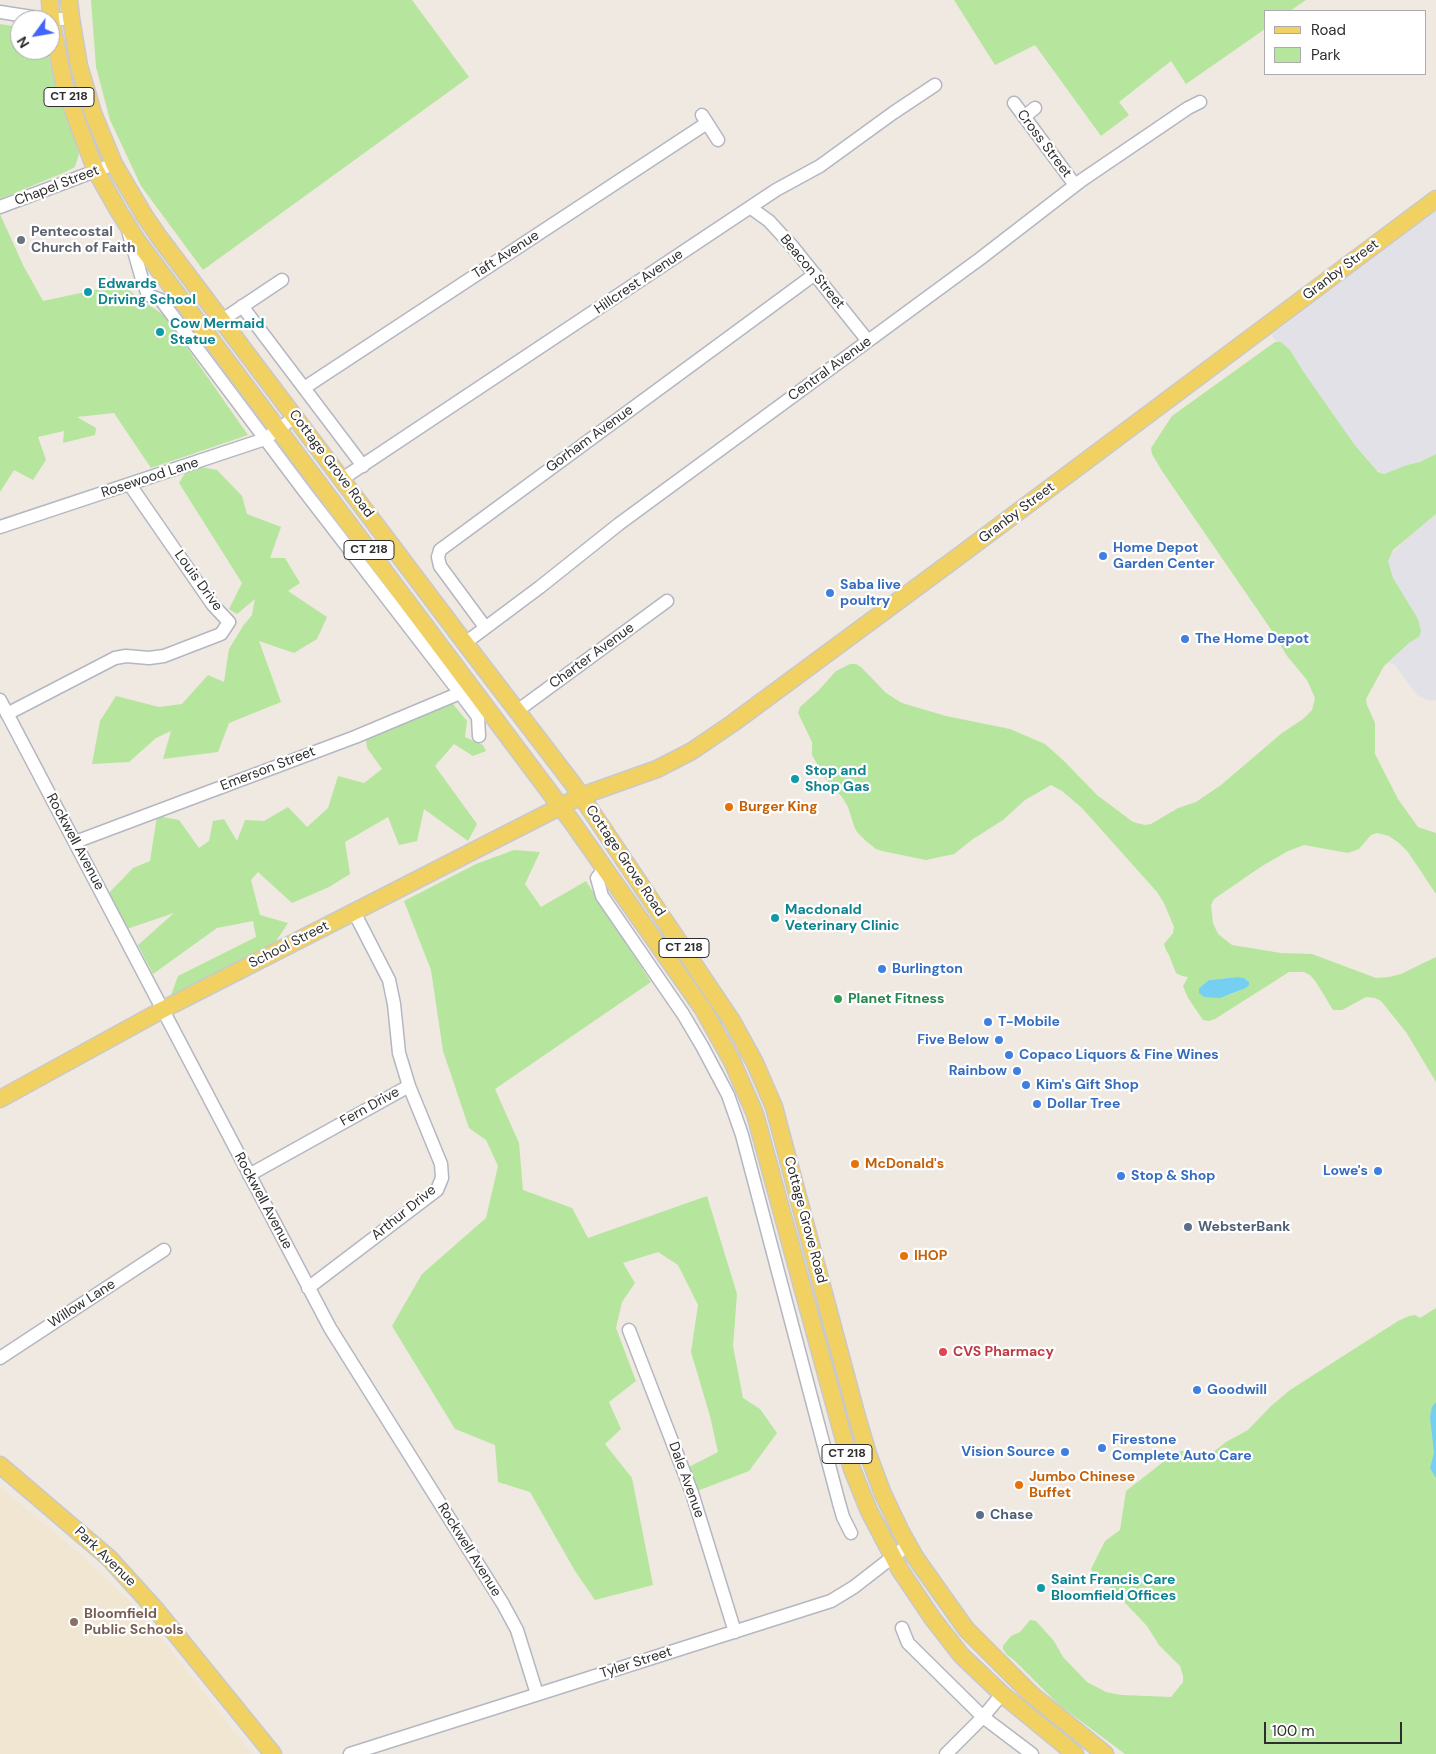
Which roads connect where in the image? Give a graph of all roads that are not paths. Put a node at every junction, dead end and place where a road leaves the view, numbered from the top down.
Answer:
1 (69, 0) edge
2 (71, 18) junction
3 (60, 19) edge
4 (59, 60) edge
5 (935, 85) dead end
6 (1200, 102) dead end
7 (1014, 103) dead end
8 (1036, 108) dead end
9 (1024, 117) junction
10 (718, 140) dead end
11 (114, 164) junction
12 (96, 171) junction
13 (1075, 186) junction
14 (1436, 199) edge
15 (0, 207) edge
16 (751, 208) junction
17 (126, 222) junction
18 (816, 274) junction
19 (282, 280) dead end
20 (242, 306) junction
21 (222, 320) junction
22 (868, 341) junction
23 (304, 388) junction
24 (295, 417) junction
25 (279, 428) junction
26 (265, 439) junction
27 (363, 466) junction
28 (342, 479) junction
29 (130, 485) junction
30 (0, 527) edge
31 (666, 601) dead end
32 (485, 627) junction
33 (465, 643) junction
34 (460, 693) junction
35 (0, 700) edge
36 (517, 711) junction
37 (7, 714) junction
38 (479, 736) dead end
39 (581, 796) junction
40 (561, 807) junction
41 (75, 842) junction
42 (604, 869) junction
43 (354, 912) junction
44 (675, 969) junction
45 (660, 979) junction
46 (162, 1010) junction
47 (409, 1086) junction
48 (0, 1099) edge
49 (774, 1107) junction
50 (755, 1114) junction
51 (249, 1175) junction
52 (783, 1214) junction
53 (764, 1218) junction
54 (164, 1250) dead end
55 (308, 1288) junction
56 (629, 1330) dead end
57 (837, 1340) junction
58 (818, 1344) junction
59 (0, 1358) edge
60 (0, 1465) edge
61 (851, 1533) dead end
62 (908, 1545) junction
63 (893, 1558) junction
64 (902, 1628) dead end
65 (735, 1632) junction
66 (537, 1694) junction
67 (1002, 1694) junction
68 (983, 1717) junction
69 (273, 1754) edge
70 (350, 1754) edge
71 (946, 1754) edge
72 (1032, 1754) edge
73 (1075, 1754) edge
74 (1105, 1754) edge

1 - 2 main road, Cottage Grove Road / CT 218
2 - 3 street
2 - 11 main road, Cottage Grove Road / CT 218
4 - 12 main road, Cottage Grove Road / CT 218
5 - 16 street, Hillcrest Avenue
6 - 13 street, Central Avenue
7 - 9 street, Cross Street
8 - 9 street
9 - 13 street, Cross Street
10 - 23 street, Taft Avenue
11 - 12 street, Chapel Street
11 - 21 main road, Cottage Grove Road / CT 218
12 - 15 street, Chapel Street
12 - 17 main road, Cottage Grove Road / CT 218
13 - 22 street, Central Avenue
14 - 39 main road, Granby Street
16 - 18 street, Beacon Street
16 - 27 street, Hillcrest Avenue
17 - 25 main road, Cottage Grove Road / CT 218
17 - 26 street, Cottage Grove Road
18 - 22 street, Beacon Street
18 - 32 street, Gorham Avenue
19 - 20 street
20 - 21 street
20 - 23 street
21 - 24 main road, Cottage Grove Road / CT 218
22 - 32 street, Central Avenue
23 - 27 street
24 - 25 street, Rosewood Lane
24 - 28 main road, Cottage Grove Road / CT 218
25 - 26 street, Rosewood Lane
25 - 40 main road, Cottage Grove Road / CT 218
26 - 29 street, Rosewood Lane
26 - 34 street, Cottage Grove Road
27 - 28 street, Hillcrest Avenue
28 - 33 main road, Cottage Grove Road / CT 218
29 - 30 street, Rosewood Lane
29 - 37 street, Louis Drive
31 - 36 street, Charter Avenue
32 - 33 street, Central Avenue
33 - 36 main road, Cottage Grove Road / CT 218
34 - 38 street, Cottage Grove Road
34 - 41 street, Emerson Street
35 - 37 street, Rockwell Avenue
36 - 39 main road, Cottage Grove Road / CT 218
37 - 41 street, Rockwell Avenue
39 - 40 main road, School Street
39 - 49 main road, Cottage Grove Road / CT 218
40 - 42 main road, Cottage Grove Road / CT 218
40 - 43 main road, School Street
41 - 46 street, Rockwell Avenue
42 - 44 main road, Cottage Grove Road / CT 218
42 - 45 street, Cottage Grove Road
43 - 46 main road, School Street
43 - 47 street, Fern Drive
44 - 45 street
44 - 50 main road, Cottage Grove Road / CT 218
45 - 53 street, Cottage Grove Road
46 - 48 main road, School Street
46 - 51 street, Rockwell Avenue
47 - 51 street, Fern Drive
47 - 55 street, Arthur Drive
49 - 50 main road
49 - 57 main road, Cottage Grove Road / CT 218
50 - 52 main road, Cottage Grove Road / CT 218
51 - 55 street, Rockwell Avenue
52 - 53 street, Cottage Grove Road
52 - 58 main road, Cottage Grove Road / CT 218
53 - 61 street, Cottage Grove Road
54 - 59 street, Willow Lane
55 - 66 street, Rockwell Avenue
56 - 65 street, Dale Avenue
57 - 58 main road
57 - 62 main road, Cottage Grove Road / CT 218
58 - 63 main road, Cottage Grove Road / CT 218
60 - 69 main road, Park Avenue
62 - 63 street, Tyler Street
62 - 74 main road, Cottage Grove Road / CT 218
63 - 65 street, Tyler Street
63 - 67 main road, Cottage Grove Road / CT 218
64 - 68 street
65 - 66 street, Tyler Street
66 - 70 street, Tyler Street
67 - 68 street
67 - 73 main road, Cottage Grove Road / CT 218
68 - 71 street
68 - 72 street

